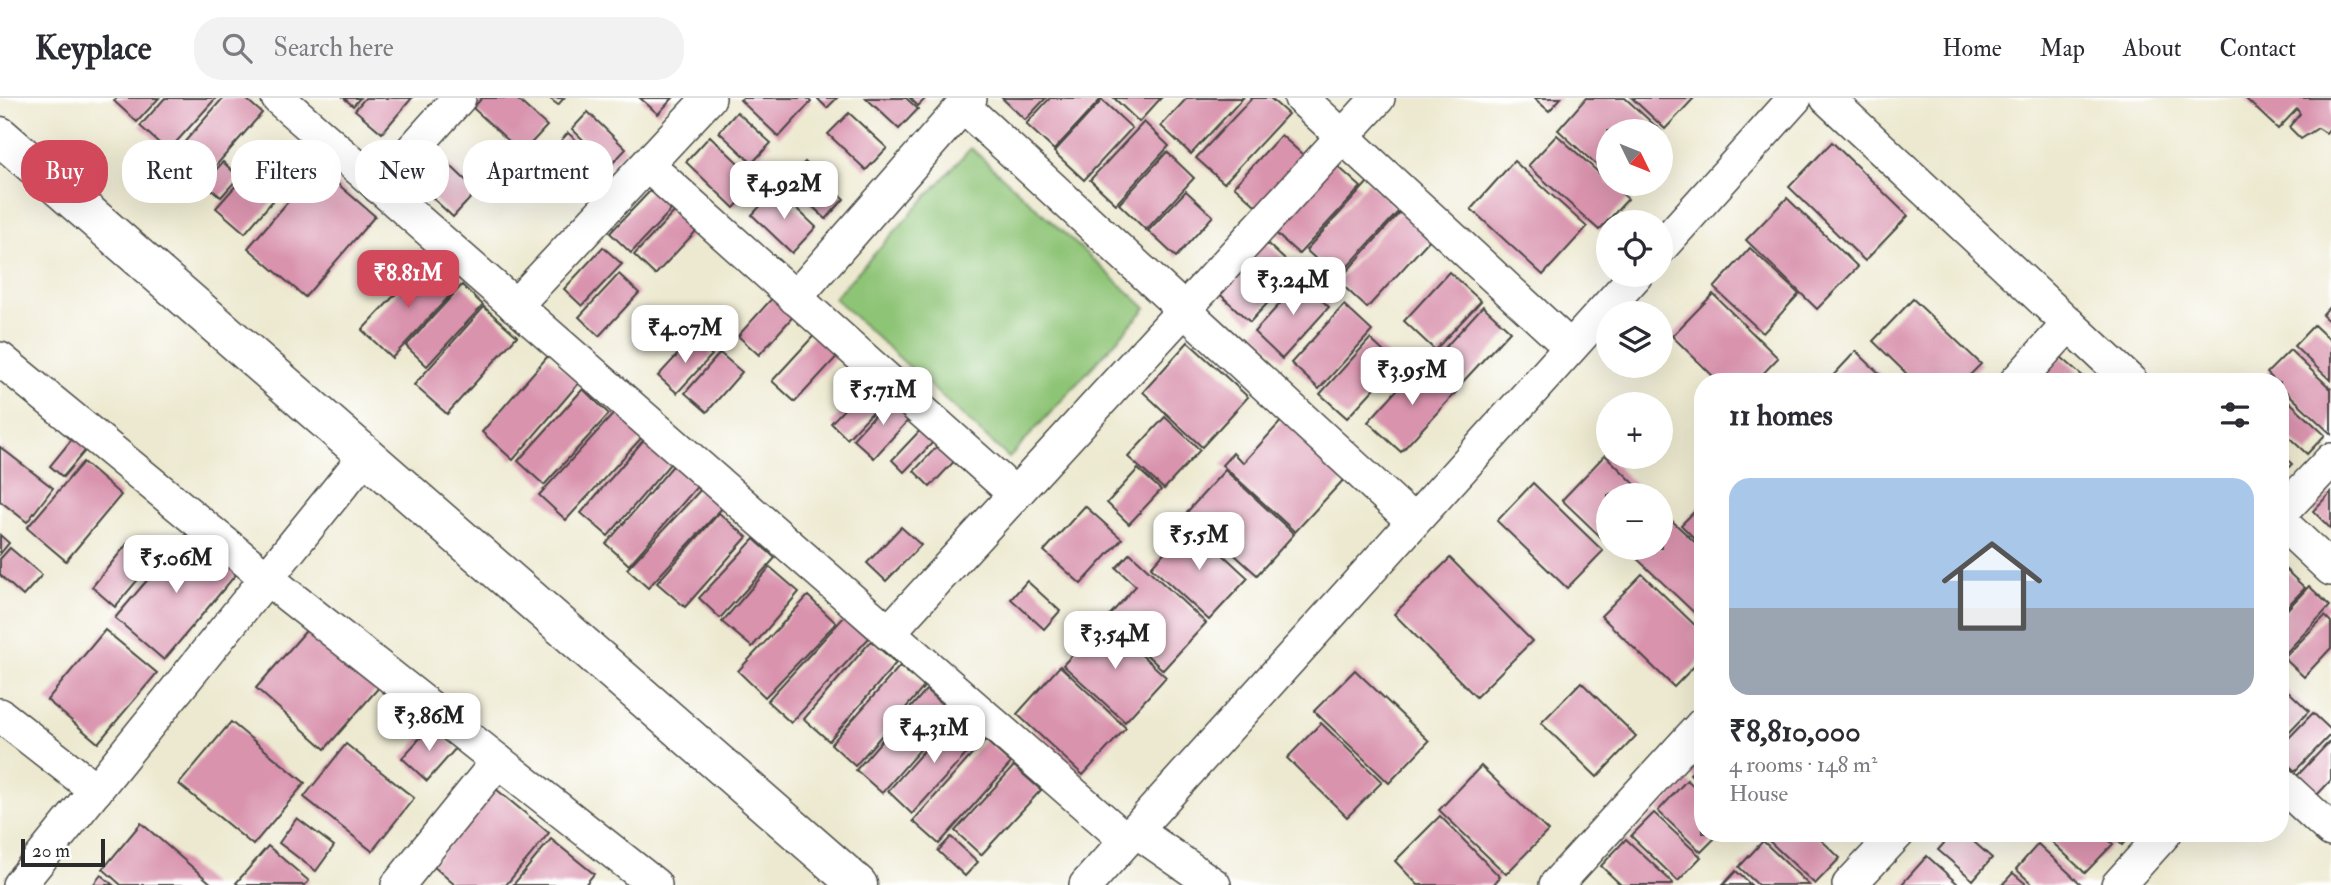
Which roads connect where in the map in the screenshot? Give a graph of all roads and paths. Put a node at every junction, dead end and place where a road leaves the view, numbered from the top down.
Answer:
1 (278, 98) edge
2 (459, 98) edge
3 (709, 98) edge
4 (1301, 98) edge
5 (1378, 98) edge
6 (1795, 98) edge
7 (1827, 98) edge
8 (966, 102) edge
9 (0, 136) edge
10 (1343, 136) junction
11 (421, 140) edge
12 (647, 165) junction
13 (355, 166) edge
14 (397, 203) edge
15 (1673, 234) edge
16 (1625, 287) edge
17 (795, 298) junction
18 (515, 306) junction
19 (1183, 310) junction
20 (2069, 324) junction
21 (1570, 347) junction
22 (0, 359) edge
23 (2024, 373) edge
24 (2121, 373) edge
25 (366, 455) junction
26 (2331, 460) edge
27 (1015, 494) junction
28 (2289, 504) edge
29 (1413, 522) junction
30 (2289, 530) edge
31 (2331, 569) edge
32 (267, 578) junction
33 (888, 633) junction
34 (0, 715) edge
35 (1694, 734) edge
36 (498, 761) junction
37 (96, 790) junction
38 (2289, 791) edge
39 (2331, 830) edge
40 (1130, 835) junction
41 (1890, 842) edge
42 (2157, 842) edge
43 (19, 885) edge
44 (398, 885) edge
45 (655, 885) edge
46 (858, 885) edge
47 (1086, 885) edge
48 (1214, 885) edge
49 (1556, 885) edge
50 (1849, 885) edge
51 (2118, 885) edge

1 - 13 street
2 - 11 street
3 - 12 street
4 - 10 street
5 - 10 street
6 - 15 street
7 - 20 street
8 - 17 street
8 - 19 street
9 - 25 street
10 - 19 street
10 - 21 street
12 - 17 street
12 - 18 street
14 - 18 street
16 - 21 street
17 - 27 street
18 - 33 street
19 - 27 street
19 - 29 street
20 - 23 street
20 - 24 street
21 - 29 street
22 - 32 street
25 - 32 street
25 - 46 street
26 - 28 street
27 - 33 street
29 - 40 street
30 - 31 street
32 - 36 street
32 - 37 street
33 - 40 street
34 - 37 street
35 - 49 street
36 - 44 street
36 - 45 street
37 - 43 street
38 - 39 street
40 - 47 street
40 - 48 street
41 - 50 street
42 - 51 street

